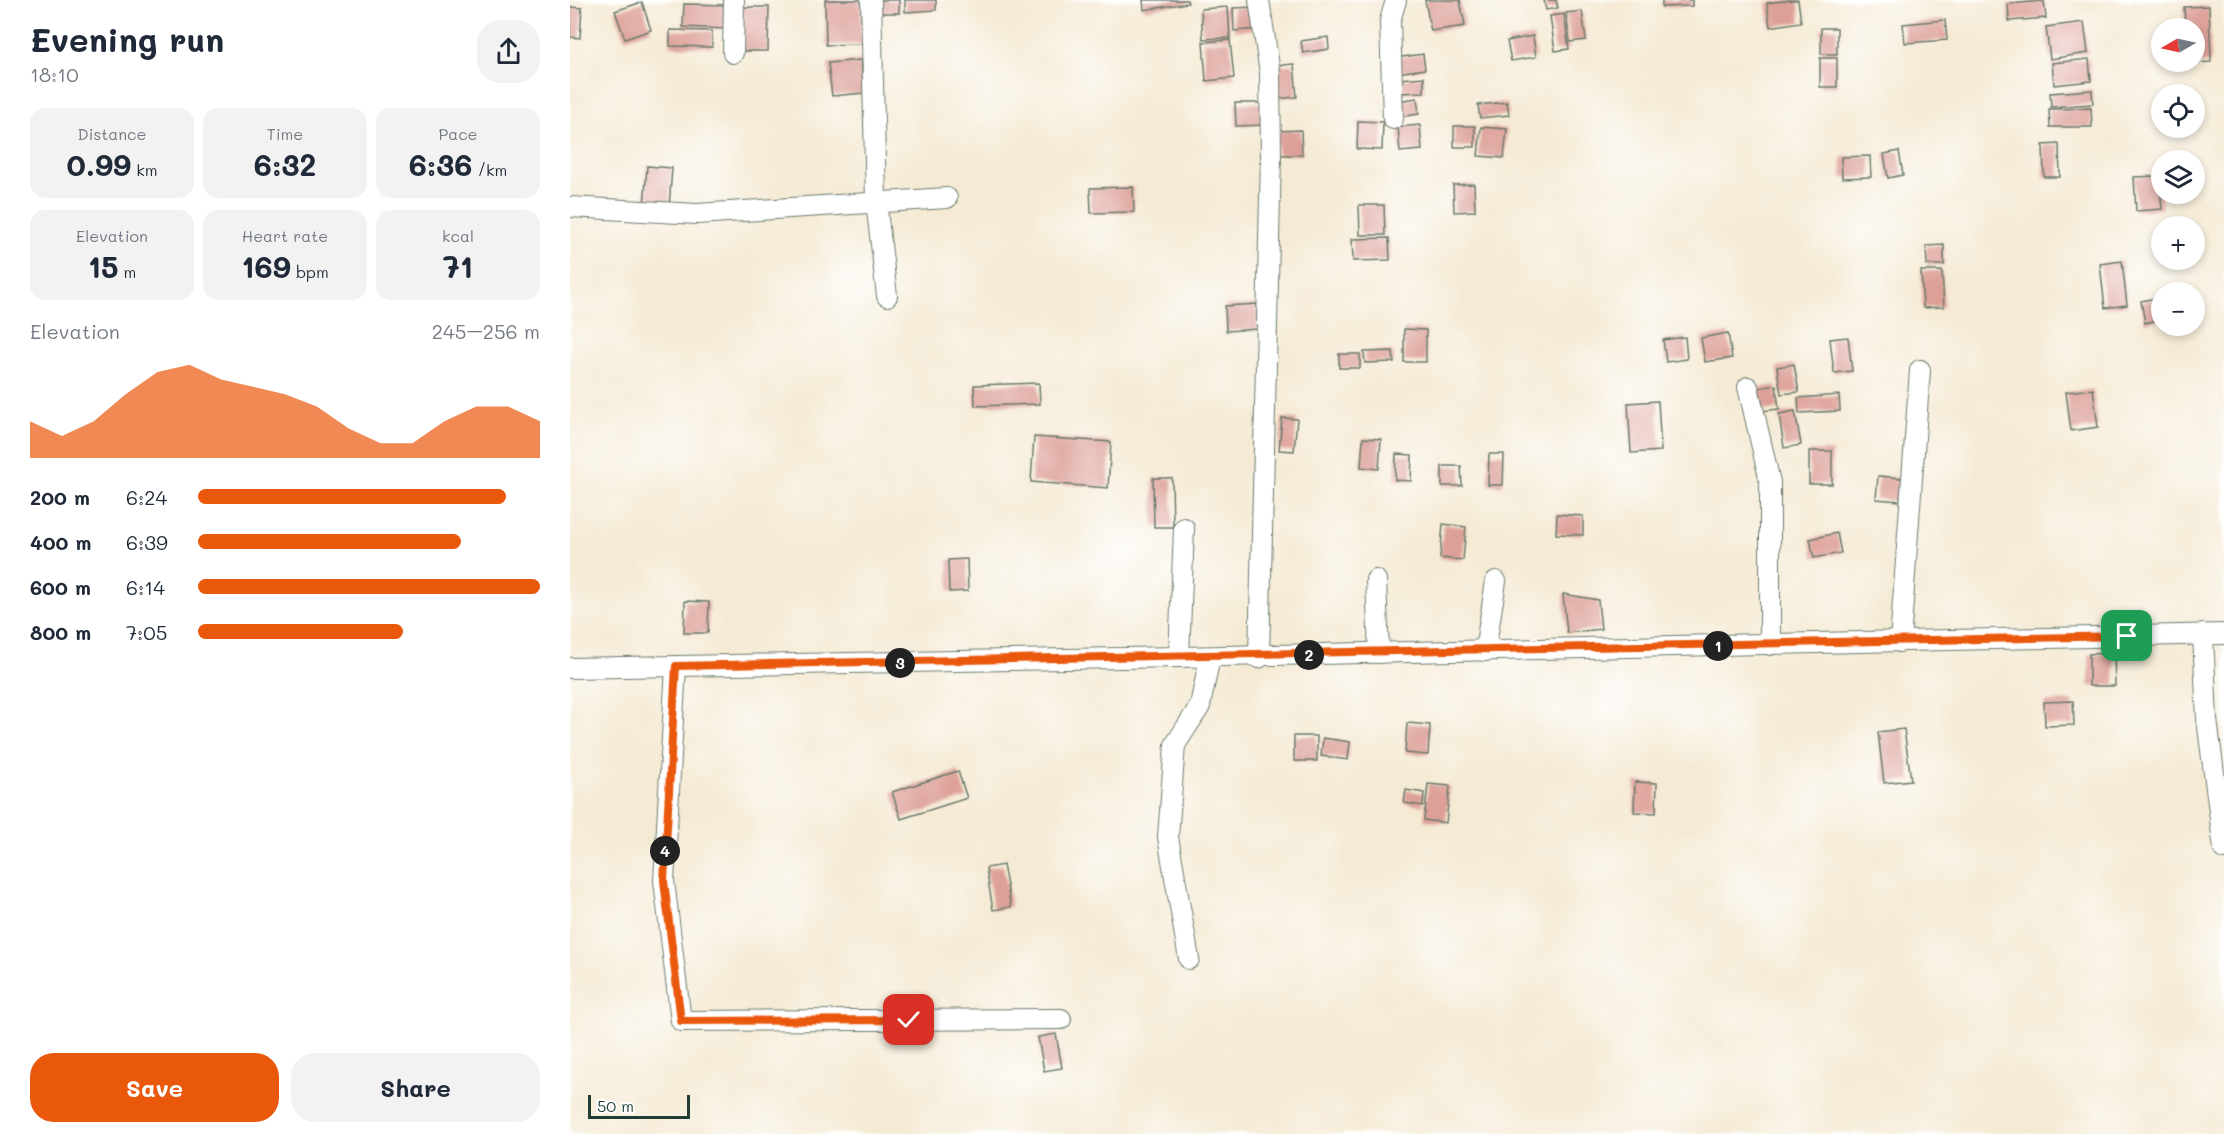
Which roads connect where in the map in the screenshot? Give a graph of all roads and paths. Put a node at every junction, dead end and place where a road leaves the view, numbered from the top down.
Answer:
1 (734, 0) edge
2 (871, 0) edge
3 (1259, 0) edge
4 (1396, 0) edge
5 (733, 53) dead end
6 (1393, 119) dead end
7 (947, 198) dead end
8 (876, 201) junction
9 (570, 207) edge
10 (887, 296) dead end
11 (1920, 370) dead end
12 (1749, 387) dead end
13 (1184, 528) dead end
14 (1376, 580) dead end
15 (1496, 581) dead end
16 (2203, 634) junction
17 (2224, 634) edge
18 (1899, 642) junction
19 (1770, 645) junction
20 (1485, 651) junction
21 (1379, 653) junction
22 (1179, 657) junction
23 (1210, 657) junction
24 (1259, 657) junction
25 (676, 666) junction
26 (570, 668) edge
27 (2224, 849) edge
28 (1189, 959) dead end
29 (1060, 1019) dead end

1 - 5 street
2 - 8 street
3 - 24 street
4 - 6 street
7 - 8 street
8 - 9 street
8 - 10 street
11 - 18 street
12 - 19 street
13 - 22 street
14 - 21 street
15 - 20 street
16 - 17 street
16 - 18 street
16 - 27 street
18 - 19 street
19 - 20 street
20 - 21 street
21 - 24 street
22 - 23 street
22 - 25 street
23 - 24 street
23 - 28 street
25 - 26 street
25 - 29 street

